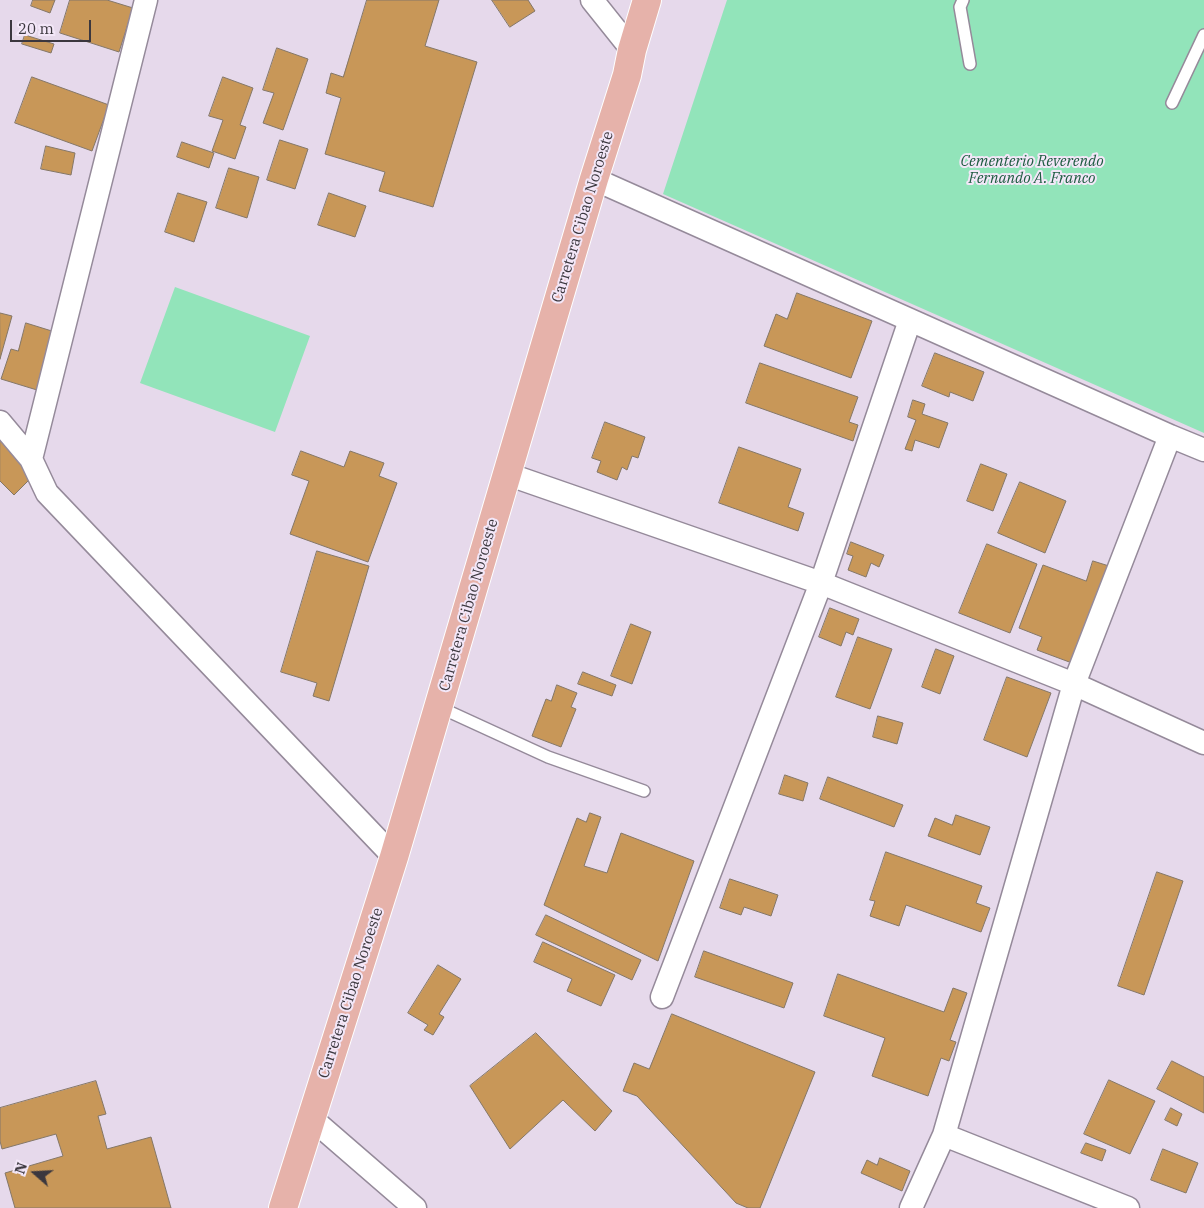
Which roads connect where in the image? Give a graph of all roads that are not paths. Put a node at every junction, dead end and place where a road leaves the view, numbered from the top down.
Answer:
1 (146, 0) edge
2 (592, 0) edge
3 (647, 0) edge
4 (963, 0) edge
5 (1204, 35) edge
6 (632, 50) junction
7 (970, 64) dead end
8 (1172, 103) dead end
9 (594, 179) junction
10 (910, 320) junction
11 (0, 422) edge
12 (1170, 436) junction
13 (1204, 450) edge
14 (31, 459) junction
15 (507, 474) junction
16 (821, 583) junction
17 (1074, 684) junction
18 (439, 707) junction
19 (1204, 743) edge
20 (644, 791) dead end
21 (394, 857) junction
22 (662, 996) dead end
23 (312, 1118) junction
24 (944, 1135) junction
25 (283, 1208) edge
26 (415, 1208) edge
27 (911, 1208) edge
28 (1128, 1208) edge

1 - 14 street
2 - 6 street
3 - 6 main road, Carretera Cibao Noroeste
4 - 7 lane
5 - 8 lane
6 - 9 main road, Carretera Cibao Noroeste
9 - 10 street
9 - 15 main road, Carretera Cibao Noroeste
10 - 12 street
10 - 16 street
11 - 14 street
12 - 13 street
12 - 17 street
14 - 21 street
15 - 16 street
15 - 18 main road, Carretera Cibao Noroeste
16 - 17 street
16 - 22 street
17 - 19 street
17 - 24 street
18 - 20 lane
18 - 21 main road, Carretera Cibao Noroeste
21 - 23 main road, Carretera Cibao Noroeste
23 - 25 main road, Carretera Cibao Noroeste
23 - 26 street
24 - 27 street
24 - 28 street

